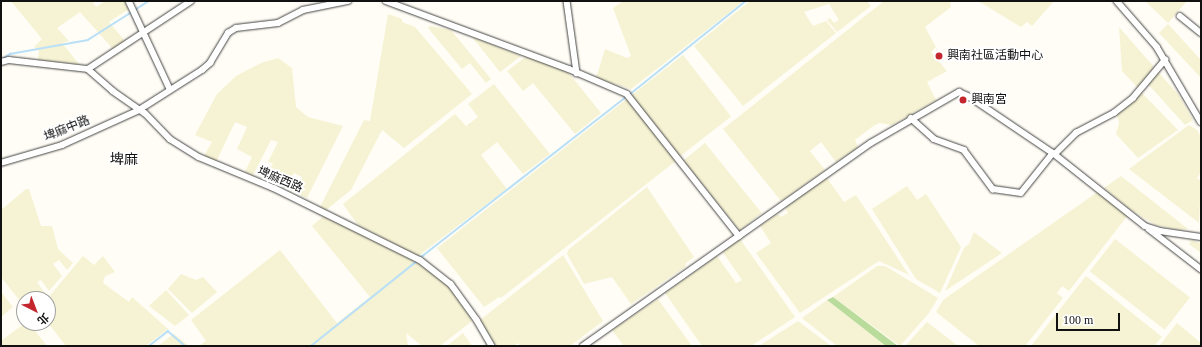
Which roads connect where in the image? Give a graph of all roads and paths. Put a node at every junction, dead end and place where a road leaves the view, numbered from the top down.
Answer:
1 (129, 1) edge
2 (191, 1) edge
3 (348, 1) edge
4 (386, 1) edge
5 (567, 1) edge
6 (1117, 1) edge
7 (1180, 16) dead end
8 (144, 33) junction
9 (1201, 33) edge
10 (1165, 60) junction
11 (1, 62) edge
12 (88, 69) junction
13 (577, 73) junction
14 (170, 89) junction
15 (139, 110) junction
16 (911, 118) junction
17 (1201, 122) edge
18 (1054, 154) junction
19 (1, 164) edge
20 (1145, 226) junction
21 (739, 236) junction
22 (1201, 237) edge
23 (1201, 269) edge
24 (492, 346) edge
25 (583, 346) edge

1 - 8 street
2 - 8 street
3 - 14 street, 埤麻中路
4 - 13 street
5 - 13 street
6 - 10 street
7 - 9 street
8 - 12 street
8 - 14 street
10 - 17 street
10 - 18 street
11 - 12 street
12 - 15 street, 埤麻西路
13 - 21 street
14 - 15 street, 埤麻中路
15 - 19 street, 埤麻中路
15 - 24 street, 埤麻西路
16 - 18 street
16 - 18 street
16 - 21 street
18 - 20 street
20 - 22 street
20 - 23 street
21 - 25 street

